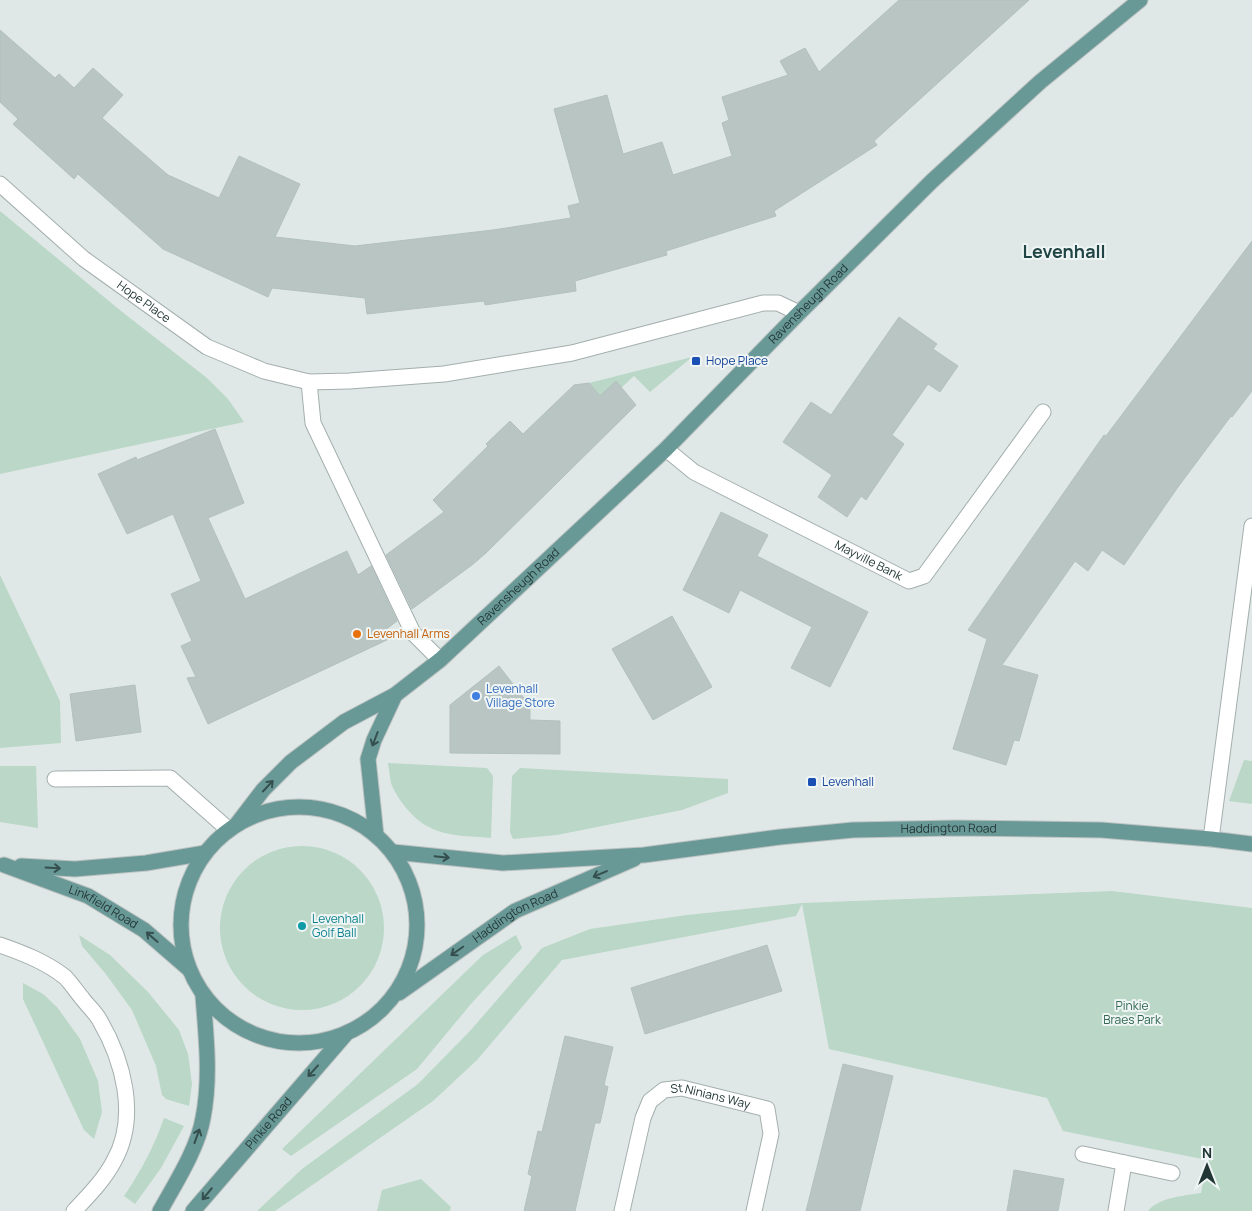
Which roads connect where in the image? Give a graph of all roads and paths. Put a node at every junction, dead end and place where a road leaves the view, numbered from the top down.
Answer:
1 (1140, 0) edge
2 (0, 184) edge
3 (799, 312) junction
4 (309, 382) junction
5 (1044, 412) dead end
6 (666, 449) junction
7 (1252, 526) edge
8 (440, 660) junction
9 (395, 695) junction
10 (55, 779) dead end
11 (233, 827) junction
12 (376, 835) junction
13 (1211, 839) junction
14 (1252, 844) edge
15 (393, 852) junction
16 (206, 853) junction
17 (644, 855) junction
18 (2, 865) edge
19 (0, 945) edge
20 (189, 969) junction
21 (396, 995) junction
22 (203, 996) junction
23 (346, 1035) junction
24 (1084, 1154) dead end
25 (1124, 1163) junction
26 (1172, 1173) dead end
27 (74, 1211) edge
28 (160, 1211) edge
29 (192, 1211) edge
30 (622, 1211) edge
31 (754, 1211) edge
32 (1116, 1211) edge

1 - 3 main road, Ravensheugh Road
2 - 4 street, Hope Place
3 - 4 street, Hope Place
3 - 6 main road, Ravensheugh Road
4 - 8 street
5 - 6 street, Mayville Bank
6 - 8 main road, Ravensheugh Road
7 - 13 street
8 - 9 main road, Ravensheugh Road
11 -> 9 main road, Ravensheugh Road
9 -> 12 main road, Ravensheugh Road
10 - 11 street
11 - 12 main road
11 - 16 main road, Ravensheugh Road
12 - 15 main road
13 - 14 main road, Haddington Road
13 - 17 main road, Haddington Road
15 -> 17 main road, Haddington Road
15 - 21 main road
18 -> 16 main road, Linkfield Road
16 - 20 main road, Ravensheugh Road
17 -> 21 main road, Haddington Road
20 -> 18 main road, Linkfield Road
19 - 27 street
20 - 22 main road
21 - 23 main road
22 - 23 main road
28 -> 22 main road
23 -> 29 main road, Pinkie Road
24 - 25 street
25 - 26 street
25 - 32 street
30 - 31 street, St Ninians Way

